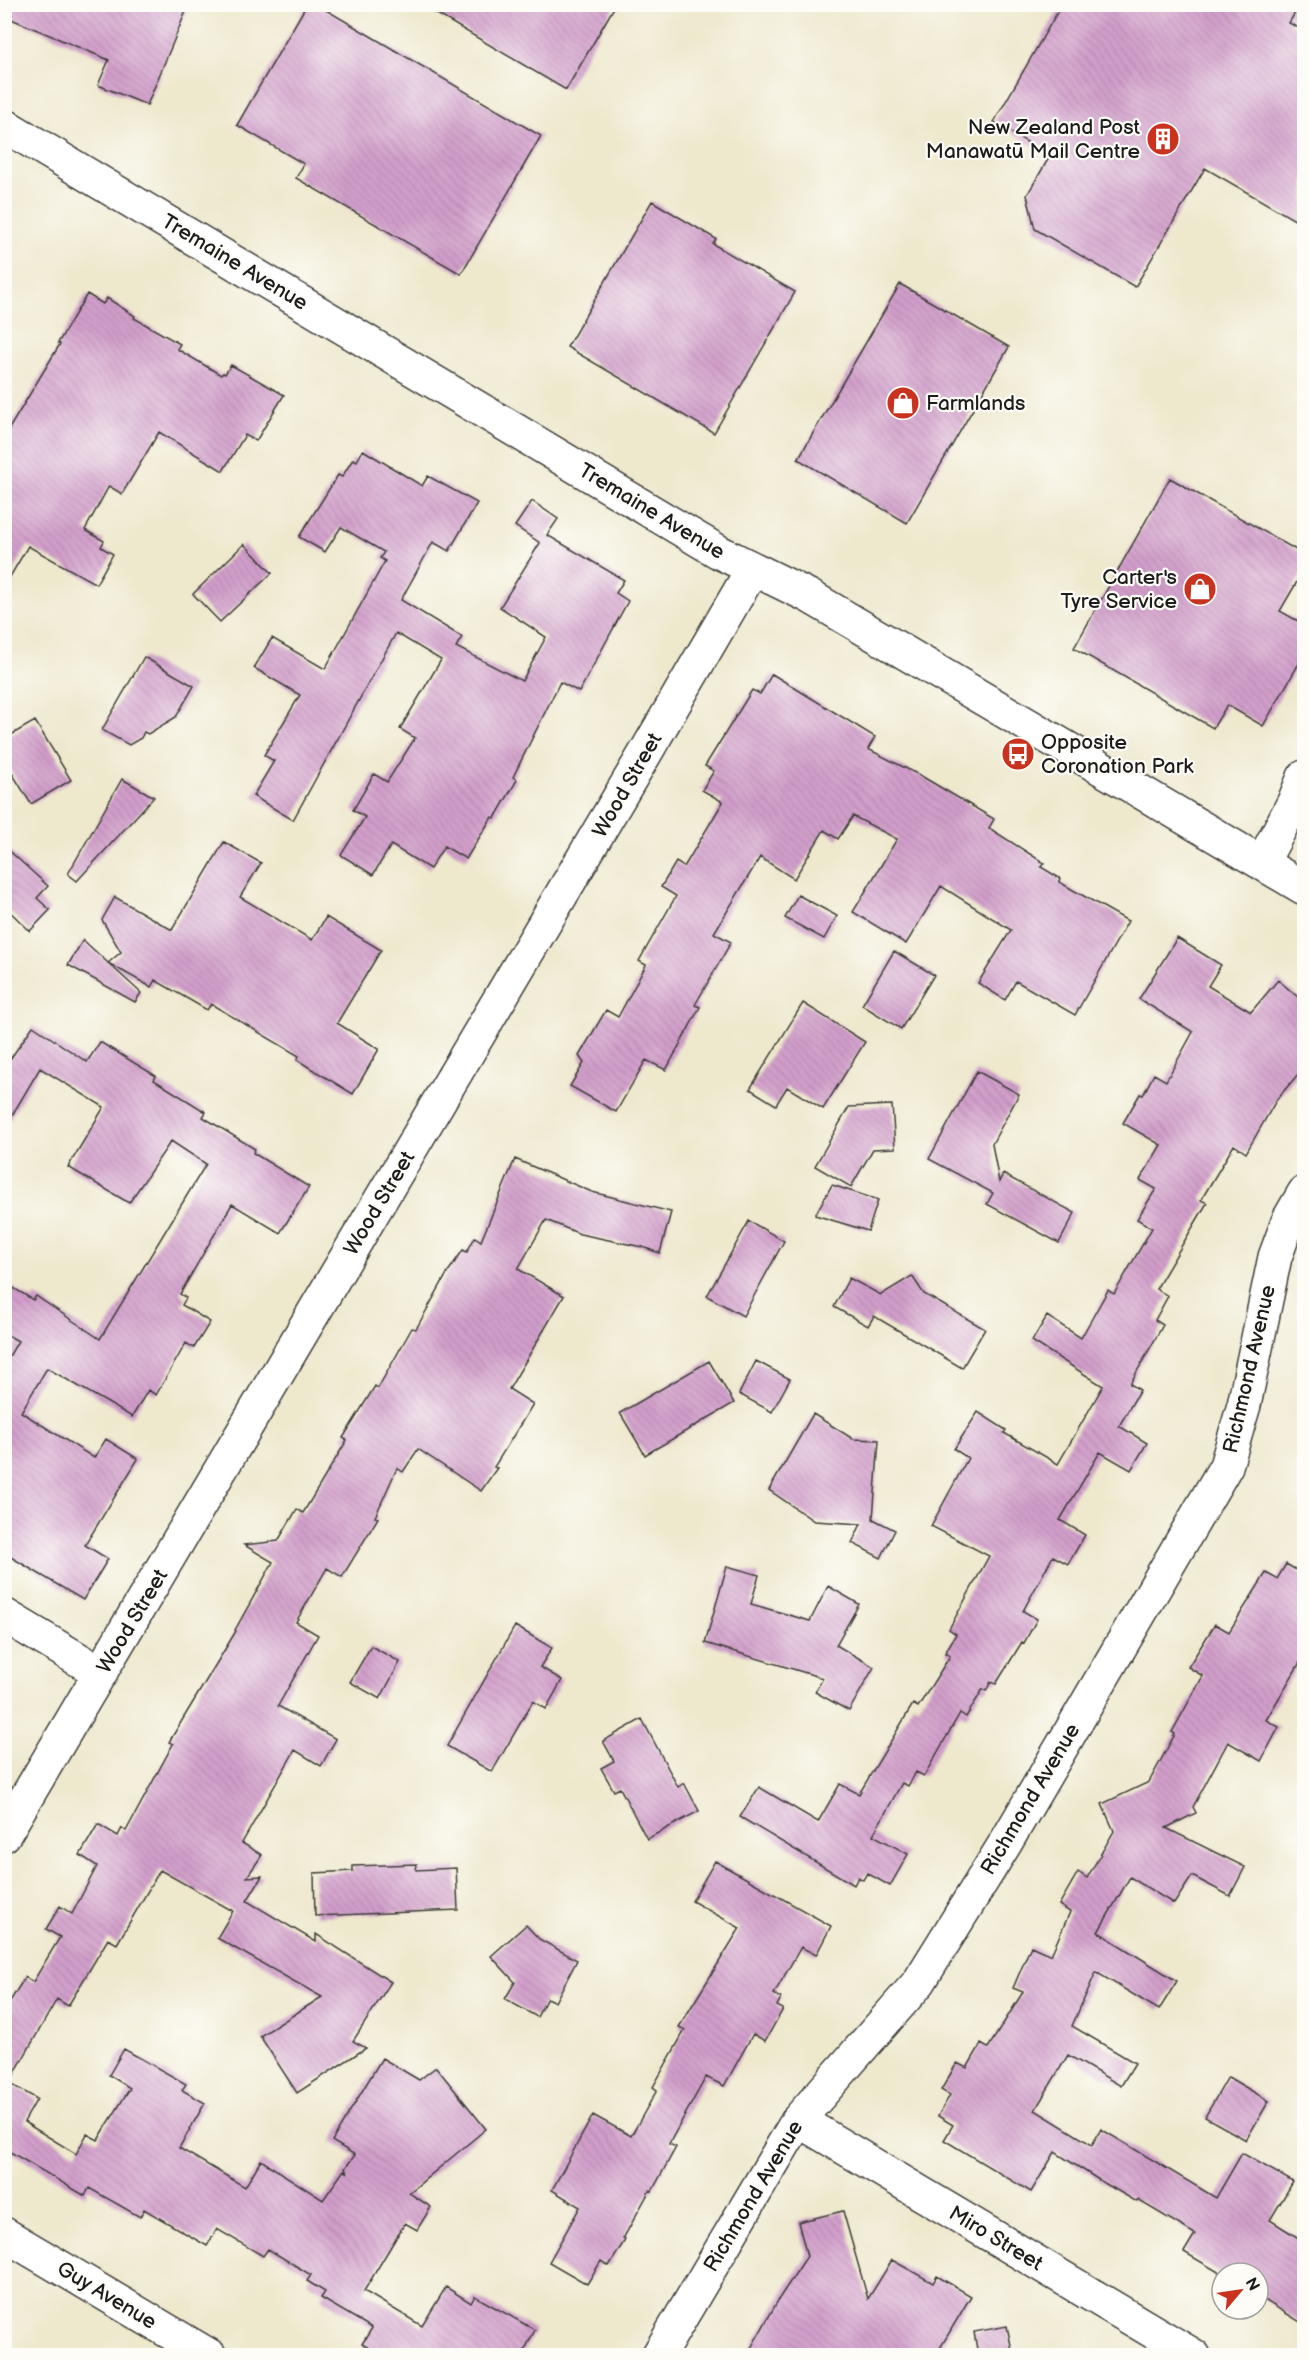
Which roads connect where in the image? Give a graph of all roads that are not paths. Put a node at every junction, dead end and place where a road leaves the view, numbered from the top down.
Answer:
1 (4, 125) edge
2 (752, 570) junction
3 (1305, 777) edge
4 (1262, 863) junction
5 (1305, 888) edge
6 (1305, 1193) edge
7 (4, 1615) edge
8 (101, 1673) junction
9 (4, 1835) edge
10 (798, 2120) junction
11 (4, 2234) edge
12 (210, 2355) edge
13 (658, 2355) edge
14 (1194, 2355) edge

1 - 2 street, Tremaine Avenue
2 - 4 street, Tremaine Avenue
2 - 8 street, Wood Street
3 - 4 street
4 - 5 street, Tremaine Avenue
6 - 10 street, Richmond Avenue
7 - 8 street
8 - 9 street, Wood Street
10 - 13 street, Richmond Avenue
10 - 14 street, Miro Street
11 - 12 street, Guy Avenue

